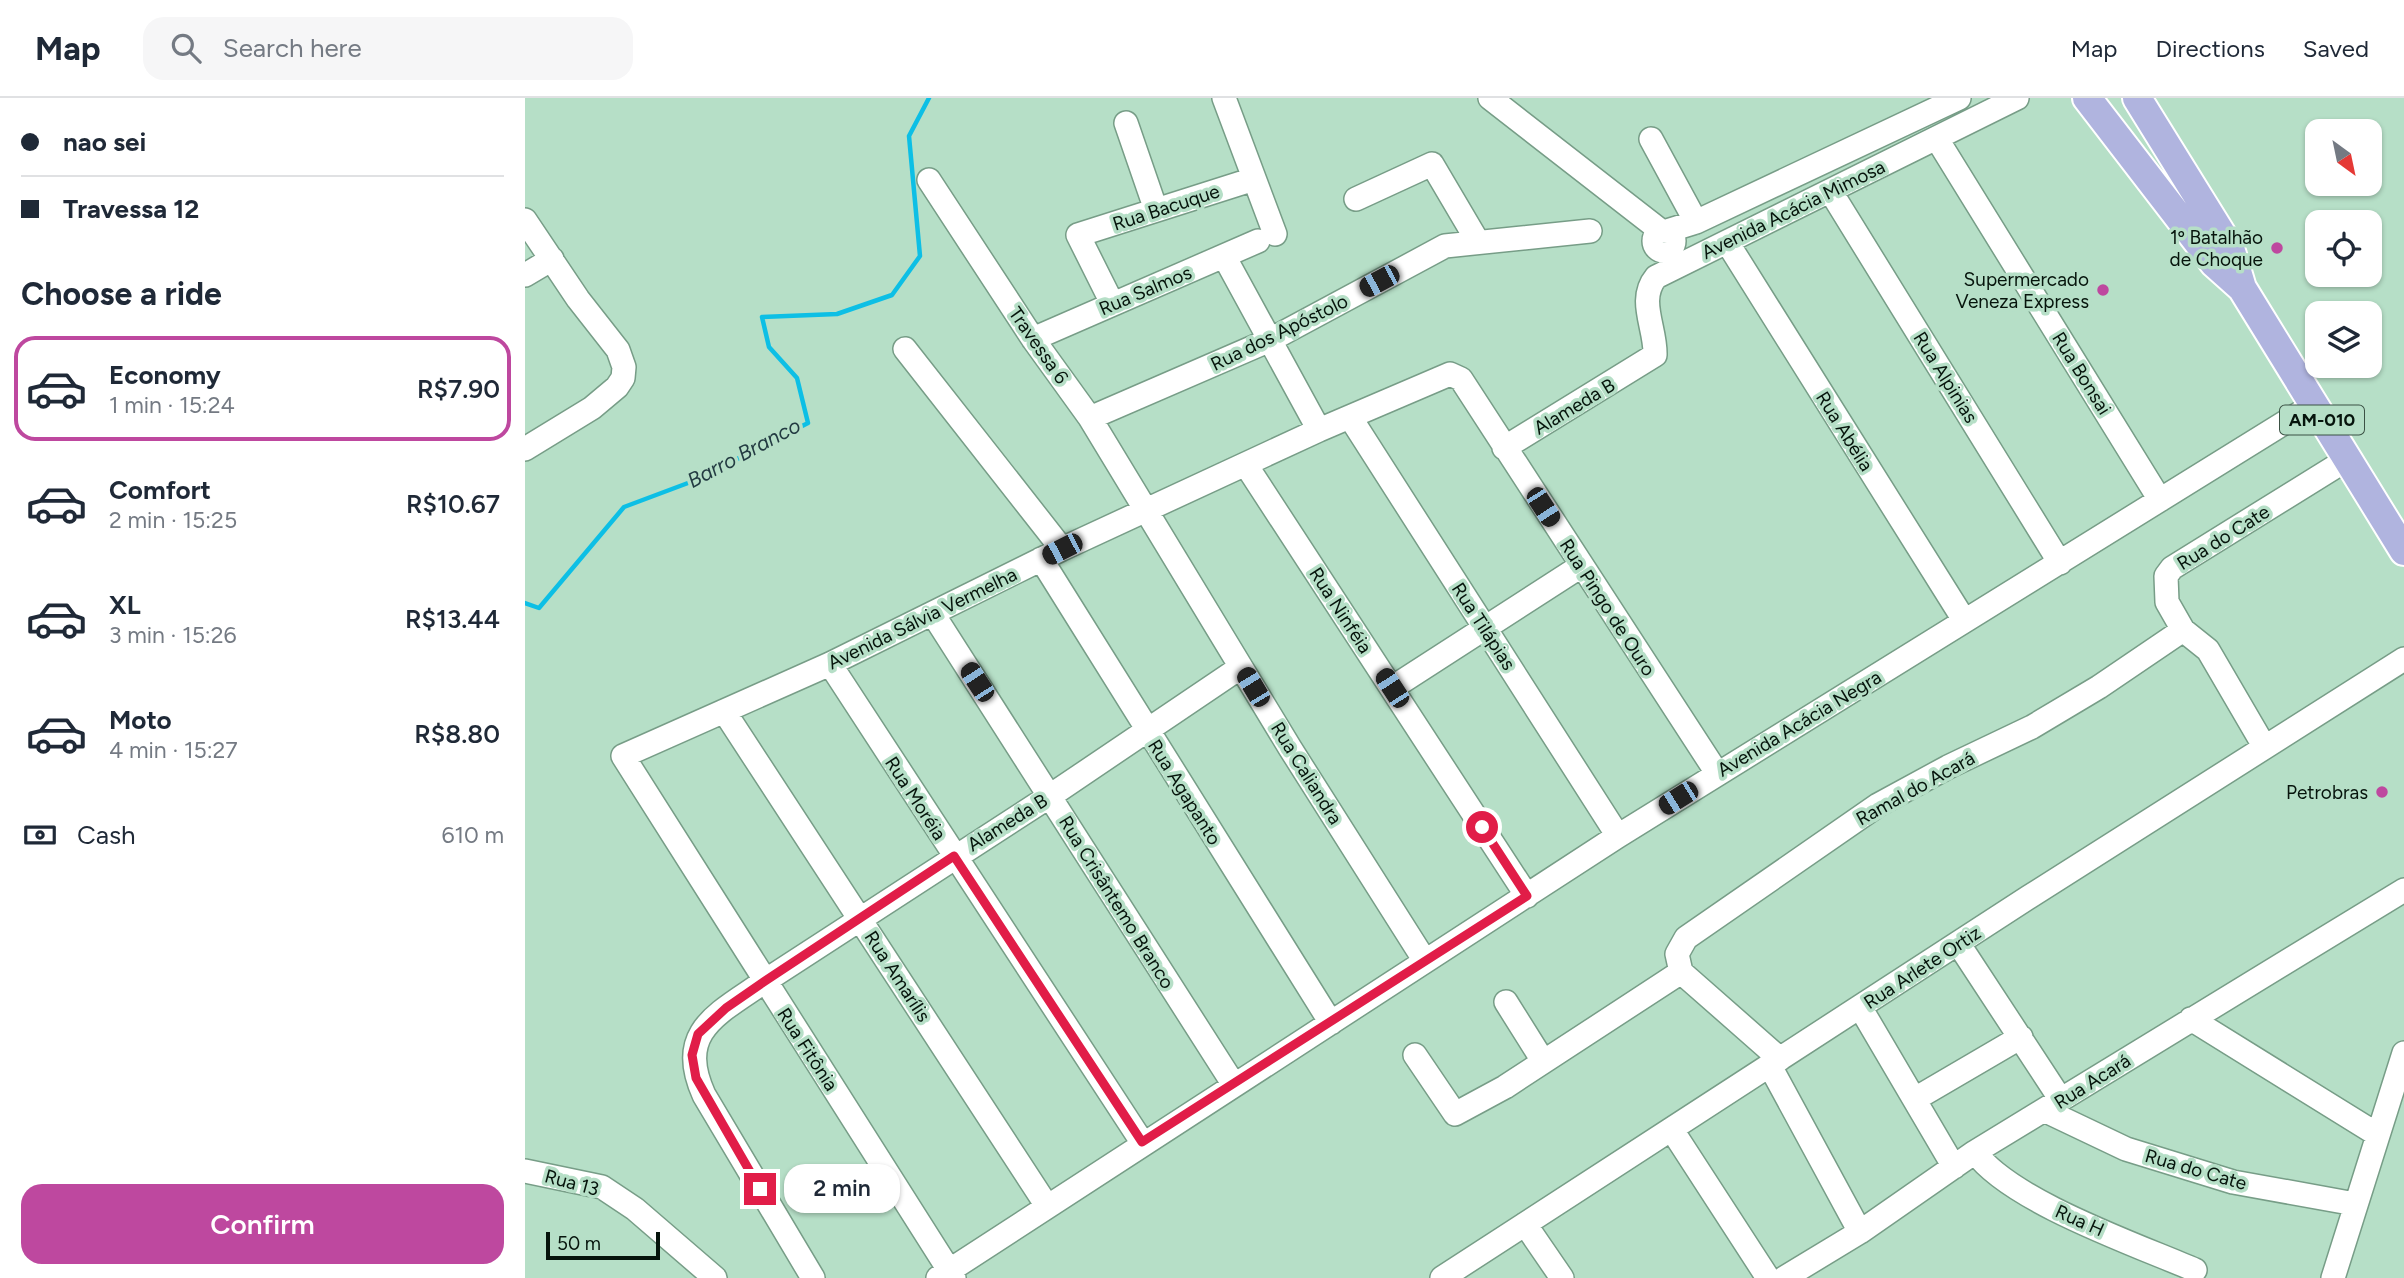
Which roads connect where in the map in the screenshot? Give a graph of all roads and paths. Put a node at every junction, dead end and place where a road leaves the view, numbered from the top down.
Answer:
1 (1224, 98) edge
2 (1490, 98) edge
3 (1959, 98) edge
4 (2017, 98) edge
5 (2087, 98) edge
6 (2137, 98) edge
7 (1126, 123) dead end
8 (1651, 139) dead end
9 (1937, 139) junction
10 (1254, 179) junction
11 (929, 180) dead end
12 (1831, 192) junction
13 (1356, 199) dead end
14 (1156, 210) junction
15 (525, 220) edge
16 (1696, 222) junction
17 (1590, 231) dead end
18 (1478, 242) junction
19 (1727, 242) junction
20 (1224, 256) junction
21 (552, 259) junction
22 (525, 275) edge
23 (2242, 288) junction
24 (1112, 303) junction
25 (1033, 339) junction
26 (1270, 340) junction
27 (905, 349) dead end
28 (1644, 365) joint
29 (1450, 374) joint
30 (2313, 405) junction
31 (1350, 417) junction
32 (1090, 418) junction
33 (1319, 430) junction
34 (1504, 448) junction
35 (525, 449) edge
36 (2346, 460) junction
37 (1246, 465) junction
38 (2160, 500) junction
39 (1147, 512) junction
40 (1062, 549) junction
41 (2404, 551) edge
42 (1041, 559) junction
43 (2060, 563) junction
44 (1581, 566) junction
45 (933, 614) junction
46 (1964, 620) junction
47 (1485, 628) junction
48 (2183, 630) junction
49 (2404, 659) edge
50 (830, 664) junction
51 (1241, 667) junction
52 (1392, 688) junction
53 (725, 710) junction
54 (1146, 730) junction
55 (2263, 746) junction
56 (623, 756) joint
57 (1717, 773) junction
58 (1050, 796) junction
59 (1618, 836) junction
60 (954, 856) junction
61 (2404, 890) edge
62 (1527, 896) junction
63 (859, 917) junction
64 (1958, 943) junction
65 (1425, 961) junction
66 (1681, 972) junction
67 (765, 981) junction
68 (1506, 1002) dead end
69 (1860, 1007) junction
70 (2191, 1019) junction
71 (1331, 1023) junction
72 (2021, 1037) junction
73 (2404, 1053) edge
74 (1415, 1055) dead end
75 (1543, 1061) junction
76 (1775, 1062) junction
77 (1234, 1085) junction
78 (1915, 1099) junction
79 (2053, 1105) junction
80 (1672, 1130) junction
81 (2378, 1135) junction
82 (1142, 1142) junction
83 (1975, 1152) junction
84 (1954, 1167) junction
85 (525, 1171) edge
86 (2355, 1204) junction
87 (1047, 1206) junction
88 (1525, 1224) junction
89 (1860, 1232) junction
90 (2195, 1270) dead end
91 (947, 1275) edge
92 (715, 1278) edge
93 (813, 1278) edge
94 (1442, 1278) edge
95 (1562, 1278) edge
96 (1768, 1278) edge
97 (1784, 1278) edge
98 (2333, 1278) edge

1 - 10 street
2 - 16 street
3 - 16 street
4 - 9 street, Avenida Acácia Mimosa
5 - 23 main road, AM-010
6 - 23 main road, AM-010
7 - 14 street
8 - 16 street
9 - 12 street, Avenida Acácia Mimosa
9 - 38 street, Rua Bonsai
10 - 14 street, Rua Bacuque
10 - 20 street, Rua Salmos
11 - 25 street, Travessa 6
12 - 19 street, Avenida Acácia Mimosa
12 - 43 street, Rua Alpinias
13 - 18 street
14 - 24 street, Rua Bacuque
15 - 21 street
17 - 18 street, Rua dos Apóstolo
18 - 26 street, Rua dos Apóstolo
19 - 28 street, Avenida Acácia Mimosa
19 - 46 street, Rua Abélia
20 - 24 street, Rua Salmos
20 - 26 street
21 - 22 street
21 - 35 street
23 - 30 main road, AM-010
24 - 25 street, Rua Salmos
25 - 32 street, Travessa 6
26 - 32 street, Rua dos Apóstolo
26 - 33 street
27 - 40 street
28 - 34 street, Alameda B
29 - 31 street, Avenida Sálvia Vermelha
29 - 34 street, Rua Pingo de Ouro
30 - 36 main road, AM-010
30 - 38 street, Avenida Acácia Negra
31 - 33 street, Avenida Sálvia Vermelha
31 - 47 street, Rua Tilápias
32 - 39 street, Travessa 6
33 - 37 street, Avenida Sálvia Vermelha
34 - 44 street, Rua Pingo de Ouro
36 - 41 main road, AM-010
36 - 48 street, Rua do Cate
37 - 39 street, Avenida Sálvia Vermelha
37 - 52 street, Rua Ninféia
38 - 43 street, Avenida Acácia Negra
39 - 40 street, Avenida Sálvia Vermelha
39 - 51 street, Rua Caliandra
40 - 42 street, Avenida Sálvia Vermelha
42 - 45 street, Avenida Sálvia Vermelha
42 - 54 street, Rua Agapanto
43 - 46 street, Avenida Acácia Negra
44 - 47 street
44 - 57 street, Rua Pingo de Ouro
45 - 50 street, Avenida Sálvia Vermelha
45 - 58 street, Rua Crisântemo Branco
46 - 57 street, Avenida Acácia Negra
47 - 52 street
47 - 59 street, Rua Tilápias
48 - 55 street, Rua do Cate
48 - 66 street, Ramal do Acará
49 - 55 street, Rua Arlete Ortiz
50 - 53 street, Avenida Sálvia Vermelha
50 - 60 street, Rua Moréia
51 - 54 street, Alameda B
51 - 65 street, Rua Caliandra
52 - 62 street, Rua Ninféia
53 - 56 street, Avenida Sálvia Vermelha
53 - 63 street, Rua Amarílis
54 - 58 street, Alameda B
54 - 71 street, Rua Agapanto
55 - 64 street, Rua Arlete Ortiz
56 - 67 street, Rua Fitônia
57 - 59 street, Avenida Acácia Negra
58 - 60 street, Alameda B
58 - 77 street, Rua Crisântemo Branco
59 - 62 street, Avenida Acácia Negra
60 - 63 street, Alameda B
60 - 82 street, Rua Moréia
61 - 70 street, Rua Acará
62 - 65 street, Avenida Acácia Negra
63 - 67 street, Alameda B
63 - 87 street, Rua Amarílis
64 - 69 street, Rua Arlete Ortiz
64 - 72 street
65 - 71 street, Avenida Acácia Negra
66 - 75 street
66 - 76 street
67 - 91 street, Rua Fitônia
67 - 93 street, Alameda B
68 - 75 street
69 - 76 street, Rua Arlete Ortiz
69 - 78 street
70 - 79 street, Rua Acará
70 - 81 street
71 - 77 street, Avenida Acácia Negra
72 - 78 street
72 - 79 street
73 - 81 street
74 - 75 street
76 - 80 street, Rua Arlete Ortiz
76 - 89 street
77 - 82 street, Avenida Acácia Negra
78 - 84 street
79 - 83 street, Rua Acará
79 - 86 street, Rua do Cate
80 - 88 street, Rua Arlete Ortiz
80 - 96 street
81 - 86 street
82 - 87 street, Avenida Acácia Negra
83 - 84 street, Rua Acará
83 - 90 street, Rua H
84 - 89 street, Rua Acará
85 - 92 street, Rua 13
86 - 98 street
87 - 91 street, Avenida Acácia Negra
88 - 94 street, Rua Arlete Ortiz
88 - 95 street
89 - 97 street, Rua Acará

